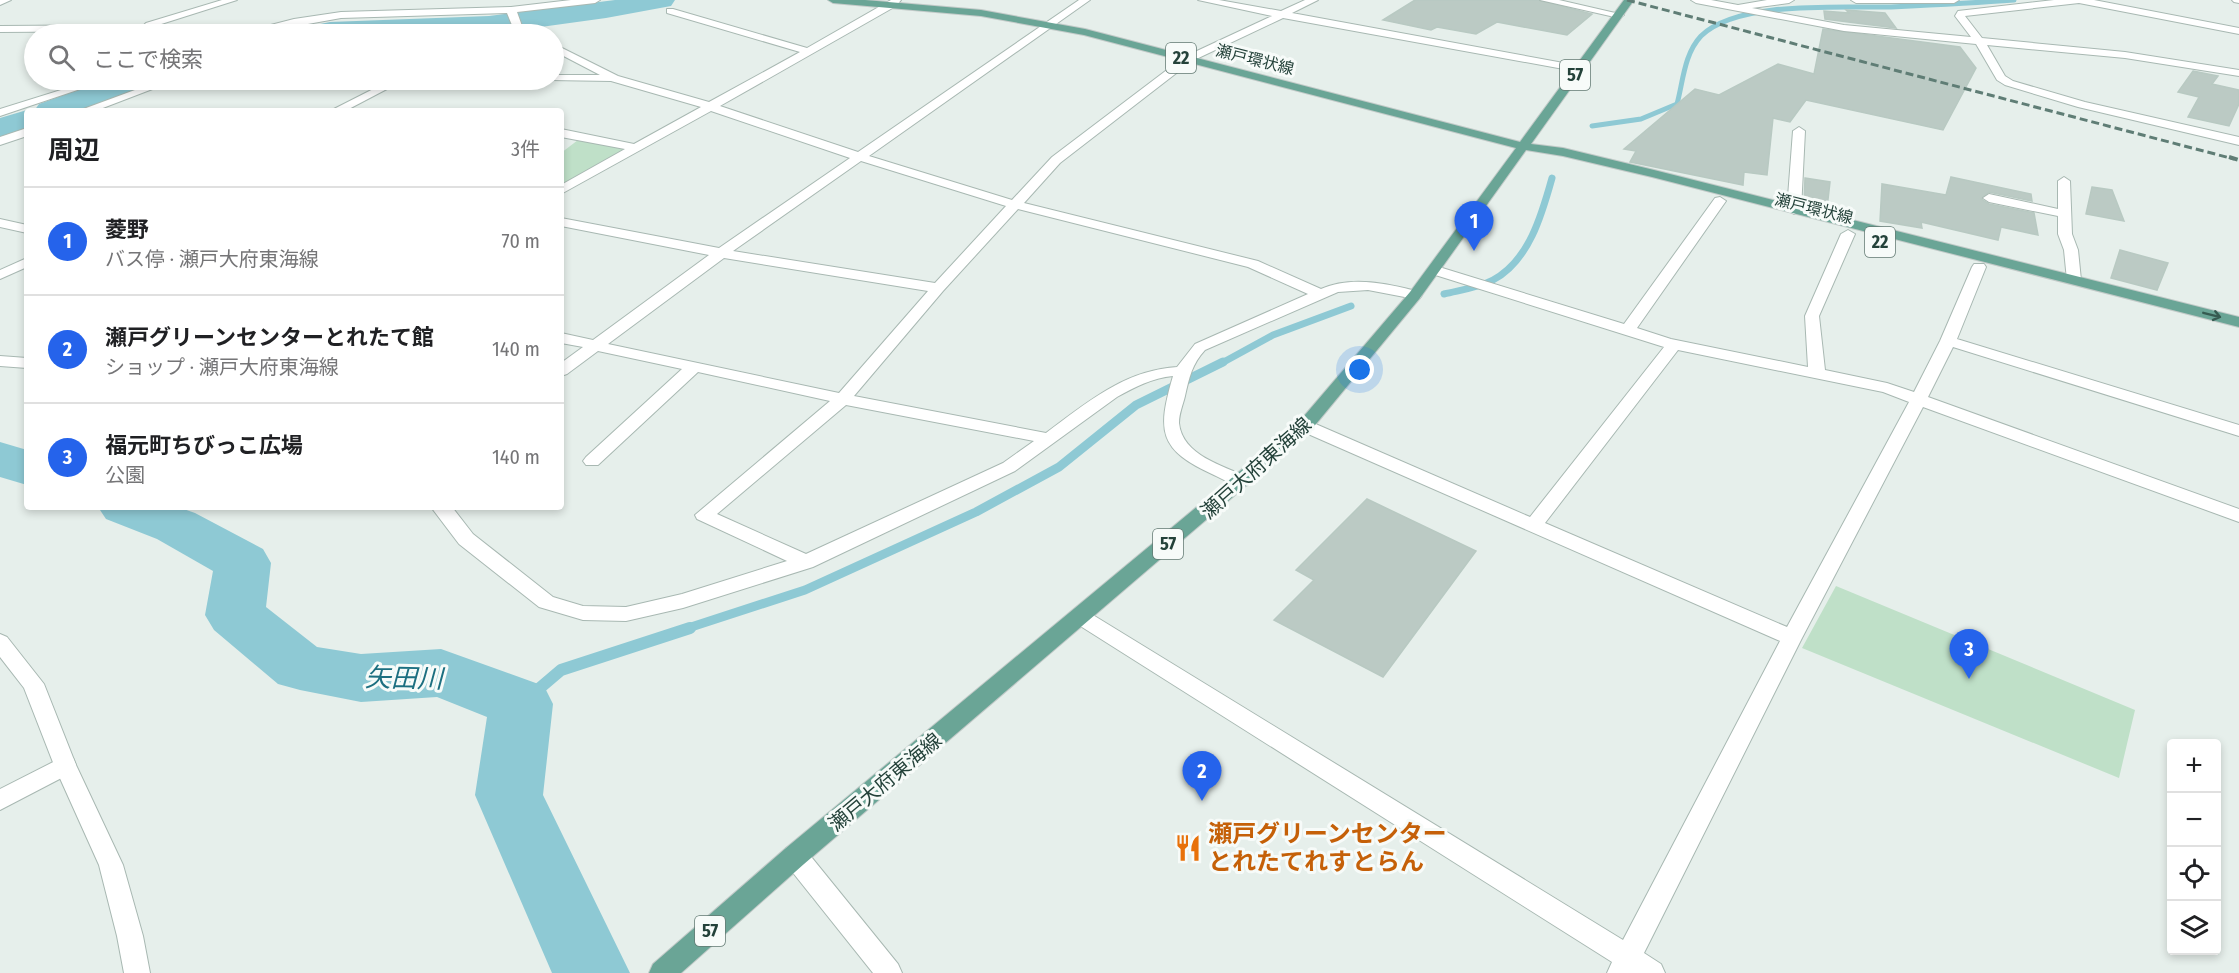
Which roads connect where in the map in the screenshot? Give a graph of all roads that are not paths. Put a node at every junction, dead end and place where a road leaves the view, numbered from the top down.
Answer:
1 (6, 0) edge
2 (232, 0) edge
3 (595, 0) edge
4 (833, 0) edge
5 (1085, 0) edge
6 (1203, 0) edge
7 (1313, 0) edge
8 (1545, 0) edge
9 (1629, 0) edge
10 (1696, 0) edge
11 (1789, 0) edge
12 (1856, 0) edge
13 (1954, 0) edge
14 (2079, 0) edge
15 (0, 2) edge
16 (895, 2) edge
17 (1731, 8) junction
18 (670, 11) dead end
19 (512, 13) junction
20 (1285, 15) junction
21 (1618, 15) junction
22 (154, 24) edge
23 (285, 24) edge
24 (517, 24) edge
25 (1049, 26) junction
26 (4, 30) edge
27 (24, 30) edge
28 (2239, 31) edge
29 (1980, 42) junction
30 (807, 51) junction
31 (564, 52) edge
32 (1188, 59) junction
33 (1580, 69) junction
34 (2239, 73) edge
35 (564, 78) edge
36 (614, 78) junction
37 (71, 90) edge
38 (143, 90) edge
39 (379, 90) edge
40 (710, 106) junction
41 (92, 108) edge
42 (342, 108) edge
43 (0, 113) edge
44 (1799, 131) dead end
45 (24, 133) edge
46 (564, 134) edge
47 (0, 141) edge
48 (2239, 141) edge
49 (1523, 146) junction
50 (636, 148) junction
51 (859, 157) junction
52 (2064, 181) dead end
53 (564, 188) edge
54 (1989, 198) dead end
55 (1720, 201) junction
56 (1013, 204) junction
57 (1794, 210) junction
58 (2065, 214) junction
59 (0, 223) edge
60 (564, 223) edge
61 (24, 228) edge
62 (1848, 234) junction
63 (721, 253) junction
64 (24, 263) edge
65 (1979, 267) junction
66 (1434, 270) junction
67 (0, 275) edge
68 (2074, 280) junction
69 (938, 288) junction
70 (1320, 294) junction
71 (1415, 295) junction
72 (2239, 322) edge
73 (1628, 330) junction
74 (2239, 334) edge
75 (564, 339) edge
76 (1948, 340) junction
77 (1674, 345) junction
78 (597, 346) junction
79 (0, 361) edge
80 (24, 363) edge
81 (694, 367) junction
82 (564, 369) edge
83 (1182, 371) junction
84 (1817, 374) junction
85 (1919, 398) junction
86 (843, 399) junction
87 (1305, 426) junction
88 (2239, 431) edge
89 (1049, 439) junction
90 (592, 461) dead end
91 (1242, 482) junction
92 (445, 510) edge
93 (2239, 516) edge
94 (1533, 526) junction
95 (806, 562) junction
96 (1081, 617) junction
97 (1792, 638) junction
98 (0, 642) edge
99 (65, 765) junction
100 (0, 800) edge
101 (795, 856) junction
102 (1623, 965) edge
103 (137, 973) edge
104 (662, 973) edge
105 (889, 973) edge
106 (1652, 973) edge

1 - 15 street
2 - 22 street
3 - 19 street
4 - 16 main road, 瀬戸環状線 / 22
5 - 25 street
6 - 20 street
7 - 20 street
8 - 21 street
9 - 21 main road, 瀬戸大府東海線 / 57
10 - 17 street
11 - 17 street
12 - 13 street
14 - 28 street
14 - 29 street
16 - 25 main road, 瀬戸環状線 / 22
16 - 30 street
17 - 29 street
18 - 30 street
19 - 23 street
19 - 24 street
20 - 32 street
20 - 33 street
21 - 33 main road, 瀬戸大府東海線 / 57
25 - 32 main road, 瀬戸環状線 / 22
25 - 51 street
26 - 27 street
29 - 34 street
29 - 48 street
30 - 40 street
31 - 36 street
32 - 49 main road, 瀬戸環状線 / 22
32 - 56 street
33 - 49 main road, 瀬戸大府東海線 / 57
35 - 36 street
36 - 40 street
37 - 43 street
38 - 41 street
39 - 42 street
40 - 50 street
40 - 51 street
44 - 57 street
45 - 47 street
46 - 50 street
49 - 55 main road, 瀬戸環状線 / 22
49 - 57 main road, 瀬戸環状線 / 22
49 - 66 main road, 瀬戸大府東海線 / 57
50 - 53 street
51 - 56 street
51 - 63 street
52 - 58 street
54 - 58 street
55 - 62 main road, 瀬戸環状線 / 22
55 - 73 street
56 - 69 street
56 - 70 street
57 - 68 main road, 瀬戸環状線 / 22
58 - 68 street
59 - 61 street
60 - 63 street
62 - 65 main road, 瀬戸環状線 / 22
62 - 84 street
63 - 69 street
63 - 78 street
64 - 67 street
65 - 74 main road, 瀬戸環状線 / 22
65 - 76 street
66 - 71 main road, 瀬戸大府東海線 / 57
66 - 73 street
68 -> 72 main road, 瀬戸環状線 / 22
69 - 86 street
70 - 71 street
70 - 83 street
71 - 87 main road, 瀬戸大府東海線 / 57
73 - 77 street
75 - 78 street
76 - 85 street
76 - 88 street
77 - 84 street
77 - 94 street
78 - 81 street
78 - 82 street
79 - 80 street
81 - 86 street
81 - 90 street
83 - 89 street
83 - 91 street
84 - 85 street
85 - 93 street
85 - 97 street
86 - 89 street
86 - 95 street
87 - 91 main road, 瀬戸大府東海線 / 57
87 - 94 street
89 - 95 street
91 - 96 main road, 瀬戸大府東海線 / 57
92 - 95 street
94 - 97 street
96 - 101 main road, 瀬戸大府東海線 / 57
96 - 102 street
97 - 102 street
98 - 99 street
99 - 100 street
99 - 103 street
101 - 104 main road, 瀬戸大府東海線 / 57
101 - 105 street
102 - 106 street

